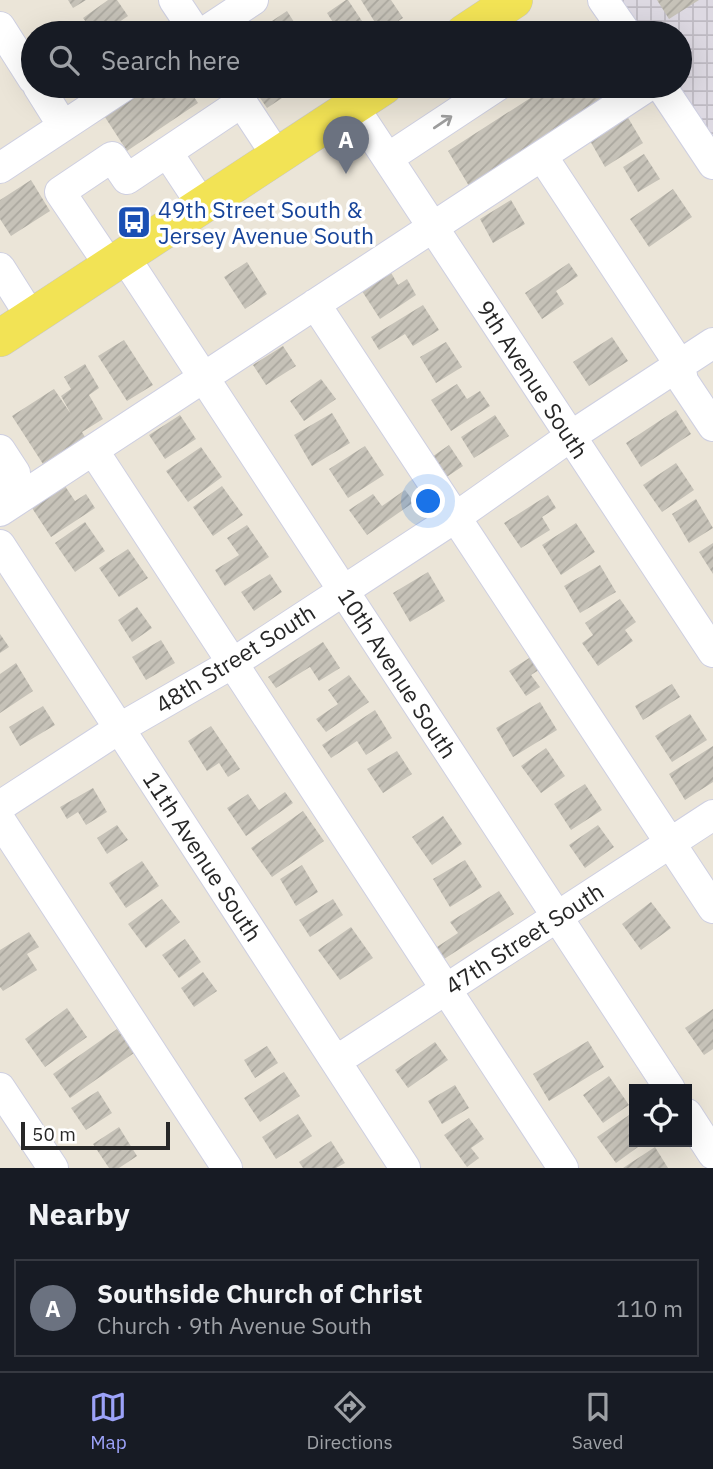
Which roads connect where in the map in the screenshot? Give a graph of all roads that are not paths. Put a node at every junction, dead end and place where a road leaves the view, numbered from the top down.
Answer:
1 (174, 0) edge
2 (253, 0) edge
3 (603, 0) edge
4 (188, 21) edge
5 (221, 21) edge
6 (617, 21) edge
7 (0, 27) edge
8 (21, 60) edge
9 (46, 98) edge
10 (106, 98) edge
11 (231, 98) edge
12 (239, 98) edge
13 (366, 98) edge
14 (479, 98) edge
15 (630, 98) edge
16 (669, 98) edge
17 (354, 106) junction
18 (63, 126) junction
19 (167, 152) junction
20 (277, 156) junction
21 (542, 156) junction
22 (388, 158) junction
23 (713, 164) edge
24 (0, 168) edge
25 (202, 205) junction
26 (433, 227) junction
27 (117, 261) junction
28 (0, 268) edge
29 (315, 304) junction
30 (31, 317) junction
31 (0, 338) edge
32 (713, 343) edge
33 (680, 365) junction
34 (204, 377) junction
35 (713, 426) edge
36 (571, 436) junction
37 (0, 450) edge
38 (93, 450) junction
39 (0, 483) edge
40 (0, 511) edge
41 (456, 517) junction
42 (0, 545) edge
43 (343, 589) junction
44 (713, 652) edge
45 (233, 663) junction
46 (120, 728) junction
47 (0, 806) edge
48 (713, 815) edge
49 (0, 820) edge
50 (669, 842) junction
51 (713, 908) edge
52 (557, 916) junction
53 (446, 989) junction
54 (336, 1061) junction
55 (667, 1084) edge
56 (0, 1088) edge
57 (692, 1122) edge
58 (713, 1154) edge
59 (53, 1168) edge
60 (227, 1168) edge
61 (405, 1168) edge
62 (563, 1168) edge

1 - 4 street
2 - 5 street
3 - 6 street
7 - 8 street
9 - 18 street
10 - 18 street
11 - 19 street
12 - 20 street
13 - 17 main road
22 -> 14 street
15 - 21 street
16 - 23 street
17 - 20 main road
17 - 22 street, 9th Avenue South
18 - 24 street
19 - 25 street
19 - 27 street, 10th Avenue South
20 - 25 main road
21 - 26 street
21 - 33 street
22 - 26 street, 9th Avenue South
25 - 27 main road
26 - 29 street
26 - 36 street, 9th Avenue South
27 - 30 main road
27 - 34 street, 10th Avenue South
28 - 30 street
29 - 34 street
29 - 41 street
30 - 31 main road
32 - 33 street, 48th Street South
33 - 35 street
33 - 36 street, 48th Street South
34 - 38 street
34 - 43 street, 10th Avenue South
36 - 41 street, 48th Street South
36 - 44 street, 9th Avenue South
37 - 39 street
38 - 40 street
38 - 45 street
41 - 43 street, 48th Street South
41 - 50 street
42 - 46 street, 11th Avenue South
43 - 45 street, 48th Street South
43 - 52 street, 10th Avenue South
45 - 46 street, 48th Street South
45 - 53 street
46 - 47 street, 48th Street South
46 - 54 street, 11th Avenue South
48 - 50 street, 47th Street South
49 - 60 street
50 - 51 street
50 - 52 street, 47th Street South
52 - 53 street, 47th Street South
52 - 55 street, 10th Avenue South
53 - 54 street, 47th Street South
53 - 62 street
54 - 61 street, 11th Avenue South
56 - 59 street
57 - 58 street

